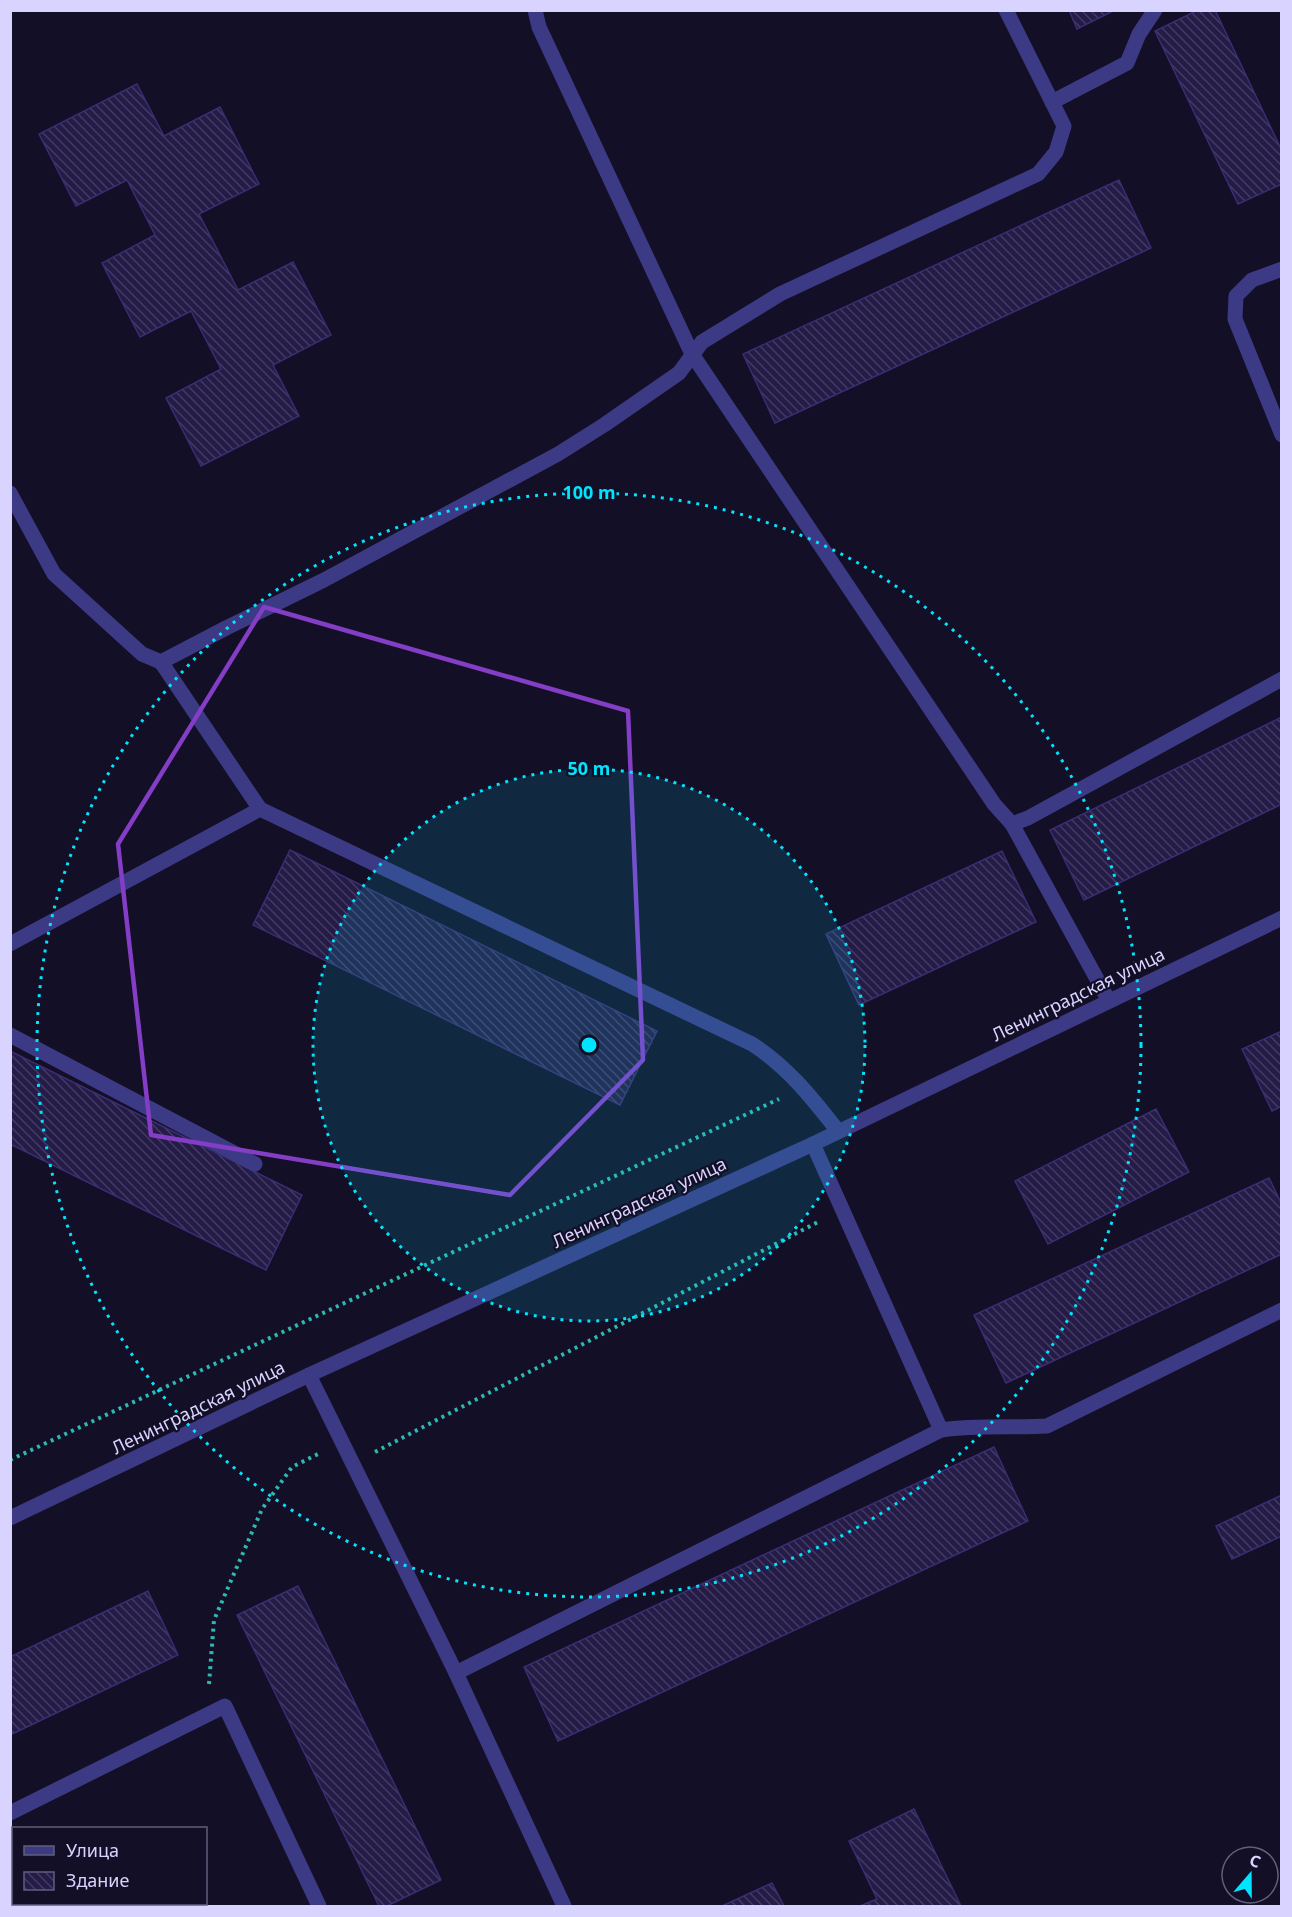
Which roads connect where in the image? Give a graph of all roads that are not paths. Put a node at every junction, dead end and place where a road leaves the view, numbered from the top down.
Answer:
1 (535, 10) edge
2 (1006, 10) edge
3 (1155, 10) edge
4 (1052, 102) junction
5 (1281, 269) edge
6 (692, 354) junction
7 (1281, 435) edge
8 (10, 494) edge
9 (161, 662) junction
10 (1281, 679) edge
11 (260, 809) junction
12 (1012, 824) junction
13 (1281, 918) edge
14 (10, 944) edge
15 (1109, 1001) junction
16 (10, 1035) edge
17 (838, 1131) junction
18 (813, 1144) junction
19 (255, 1164) dead end
20 (1281, 1310) edge
21 (309, 1375) junction
22 (942, 1430) junction
23 (10, 1518) edge
24 (456, 1673) junction
25 (10, 1813) edge
26 (319, 1906) edge
27 (564, 1906) edge

1 - 6 street
2 - 4 street
3 - 4 street
4 - 6 street
5 - 7 street
6 - 9 street
6 - 12 street
8 - 9 street
9 - 11 street
10 - 12 street
11 - 14 street
11 - 17 street
12 - 15 street
13 - 15 street, Ленинградская улица
15 - 17 street, Ленинградская улица
16 - 19 street
17 - 18 street, Ленинградская улица
18 - 21 street, Ленинградская улица
18 - 22 street
20 - 22 street
21 - 23 street, Ленинградская улица
21 - 24 street
22 - 24 street
24 - 27 street
25 - 26 street

